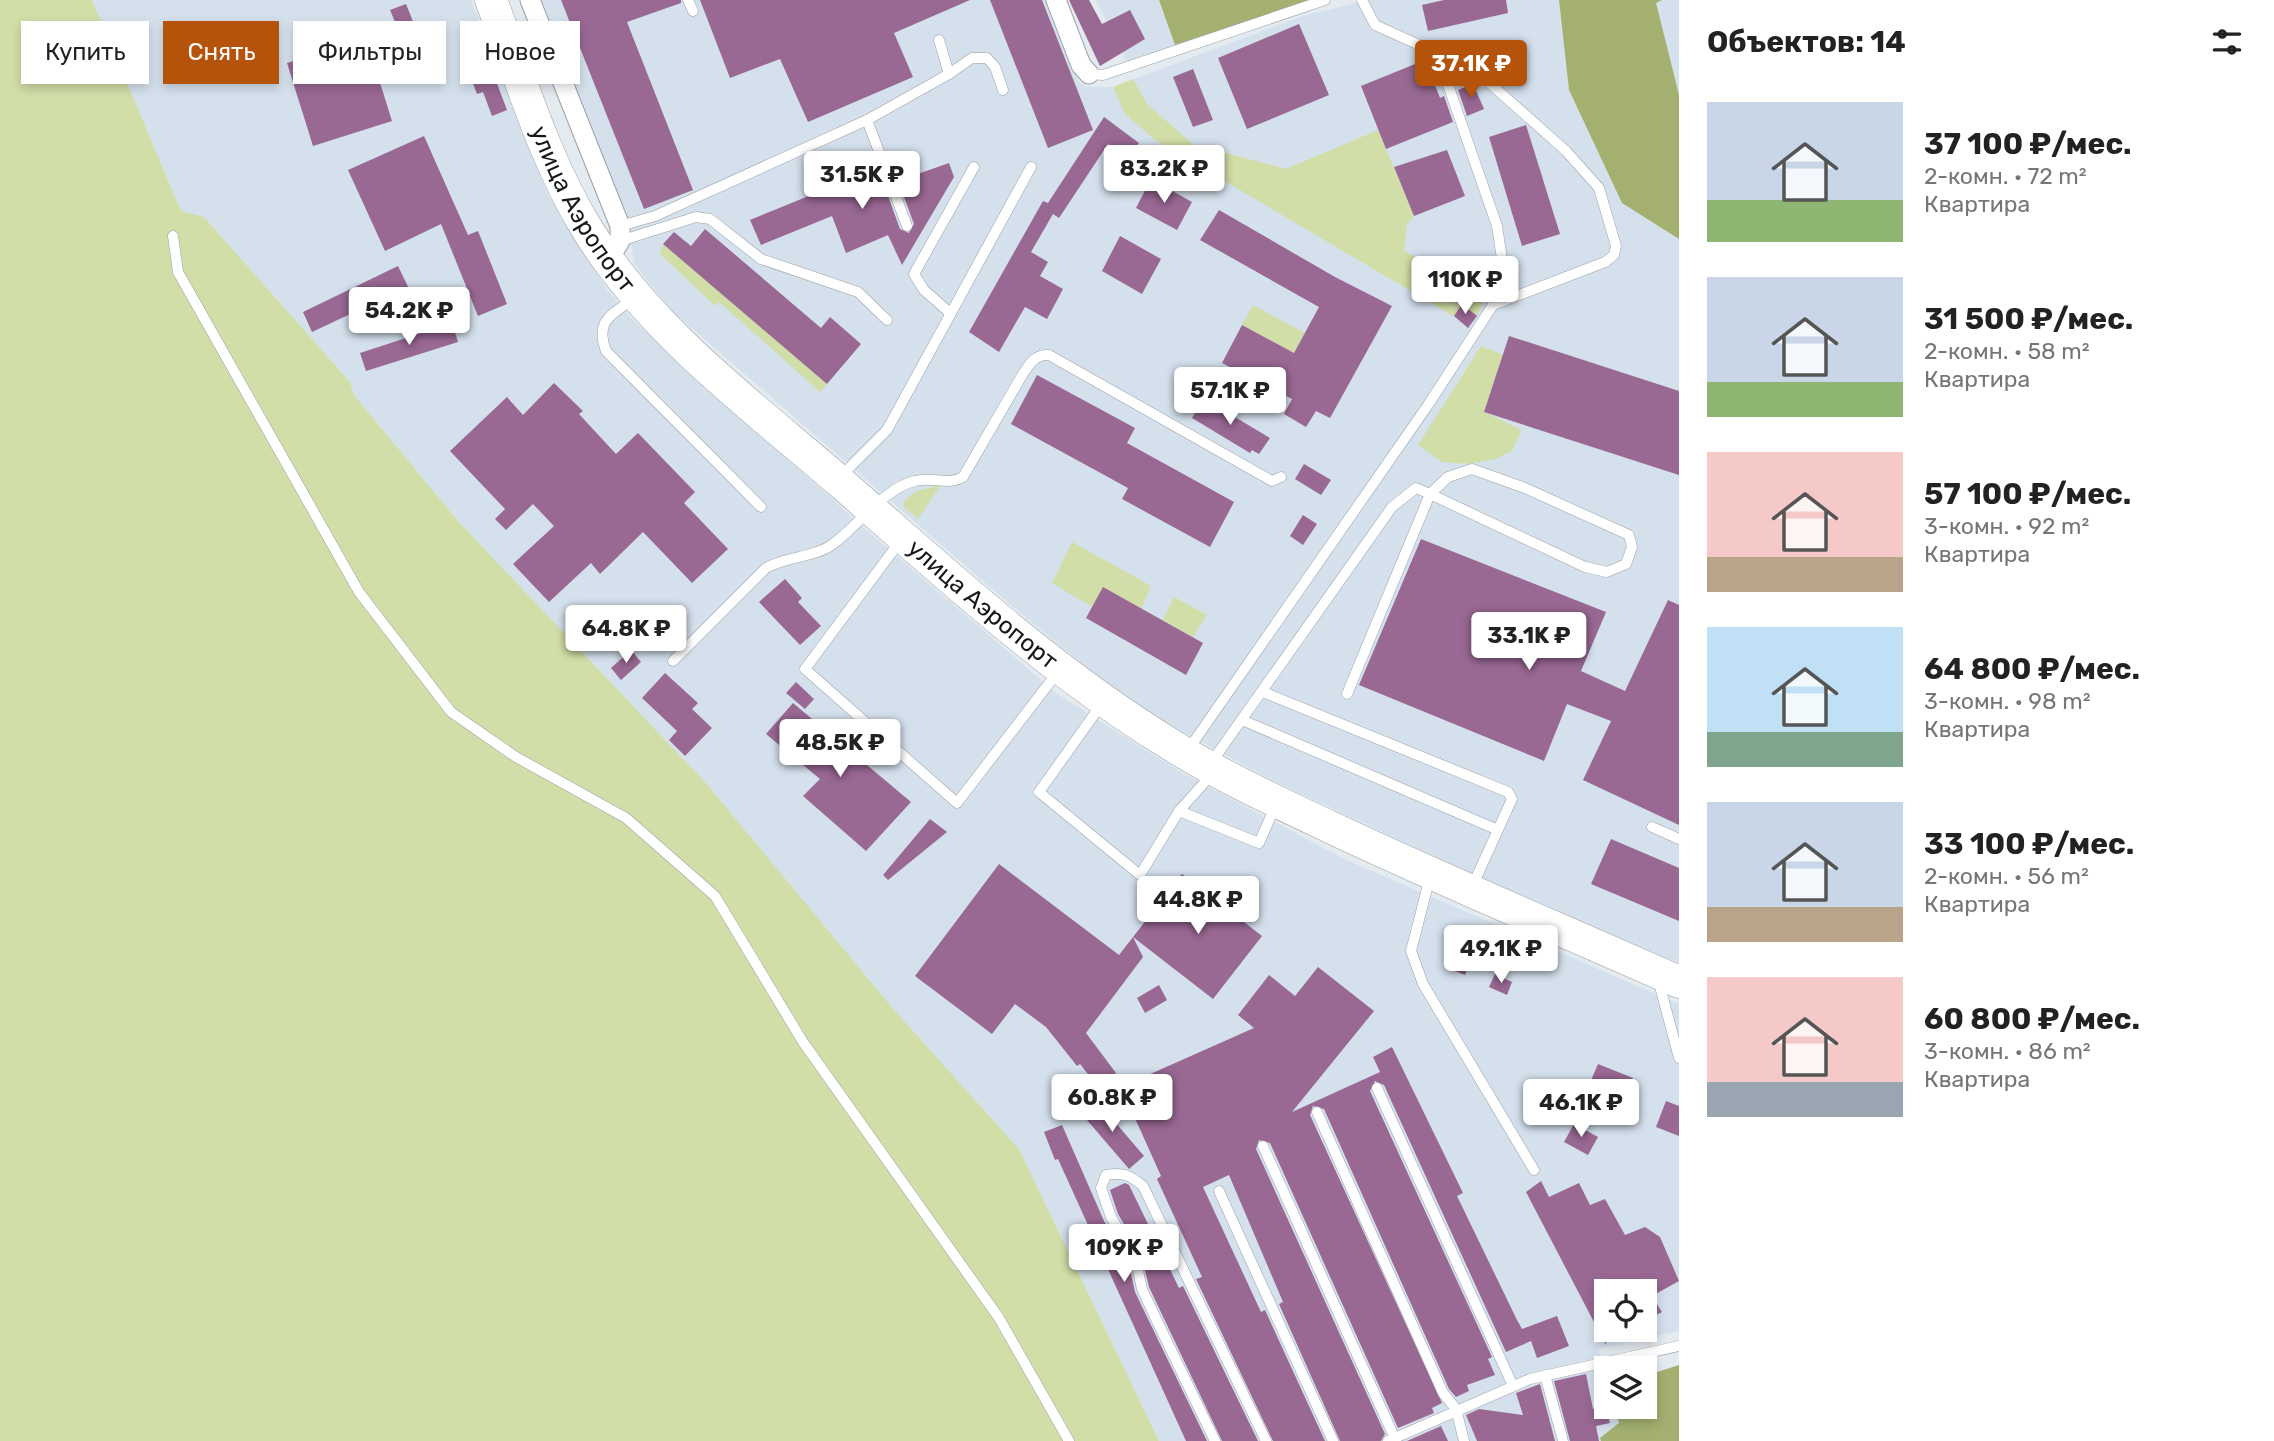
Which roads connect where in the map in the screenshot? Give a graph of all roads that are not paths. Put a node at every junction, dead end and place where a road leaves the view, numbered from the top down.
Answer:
1 (491, 0) edge
2 (530, 0) edge
3 (688, 0) edge
4 (1056, 0) edge
5 (1325, 0) edge
6 (1362, 0) edge
7 (693, 11) dead end
8 (940, 40) dead end
9 (1437, 54) junction
10 (949, 74) junction
11 (1089, 74) joint
12 (1003, 90) dead end
13 (867, 120) junction
14 (974, 167) dead end
15 (1031, 167) dead end
16 (907, 226) dead end
17 (173, 236) dead end
18 (616, 242) junction
19 (636, 297) junction
20 (1493, 305) junction
21 (949, 312) junction
22 (887, 320) dead end
23 (1281, 477) dead end
24 (837, 480) junction
25 (1430, 494) junction
26 (761, 507) dead end
27 (869, 508) junction
28 (903, 537) junction
29 (673, 661) dead end
30 (1059, 670) junction
31 (1263, 692) junction
32 (1347, 694) dead end
33 (1104, 700) junction
34 (1242, 720) junction
35 (1204, 763) junction
36 (1277, 802) junction
37 (1179, 811) junction
38 (1652, 827) dead end
39 (1498, 830) junction
40 (1679, 839) edge
41 (1431, 873) junction
42 (1471, 890) junction
43 (1667, 977) edge
44 (1679, 1058) edge
45 (1377, 1088) dead end
46 (1317, 1112) dead end
47 (1264, 1146) dead end
48 (1534, 1170) dead end
49 (1219, 1191) dead end
50 (1679, 1346) edge
51 (1545, 1375) junction
52 (1513, 1386) junction
53 (1456, 1409) junction
54 (1393, 1440) edge
55 (1069, 1441) edge
56 (1215, 1441) edge
57 (1266, 1441) edge
58 (1333, 1441) edge
59 (1464, 1441) edge
60 (1563, 1441) edge

1 - 18 main road, улица Аэропорт
2 - 18 street
3 - 7 lane
4 - 11 street
5 - 11 lane
6 - 9 lane
8 - 10 lane
9 - 20 lane
9 - 20 lane
10 - 12 lane
10 - 13 lane
13 - 16 lane
13 - 18 lane
14 - 21 lane
15 - 21 lane
17 - 55 lane
18 - 19 main road, улица Аэропорт
18 - 22 lane
19 - 24 main road, улица Аэропорт
19 - 26 lane
20 - 35 lane
21 - 24 lane
23 - 27 lane
24 - 27 main road, улица Аэропорт
25 - 25 lane
25 - 31 lane
25 - 32 lane
27 - 28 main road, улица Аэропорт
27 - 29 lane
28 - 30 main road, улица Аэропорт
28 - 30 lane
30 - 33 main road, улица Аэропорт
31 - 34 lane
31 - 39 lane
33 - 35 main road, улица Аэропорт
33 - 37 lane
34 - 35 lane
34 - 39 lane
35 - 36 main road, улица Аэропорт
35 - 37 lane
36 - 37 lane
36 - 41 main road, улица Аэропорт
38 - 40 lane
39 - 42 lane
41 - 42 main road, улица Аэропорт
41 - 48 lane
42 - 43 main road, улица Аэропорт
43 - 44 lane
45 - 52 lane
46 - 53 lane
47 - 54 lane
49 - 58 lane
50 - 51 lane
51 - 52 lane
51 - 60 lane
52 - 53 lane
53 - 54 lane
53 - 59 lane
56 - 57 lane

